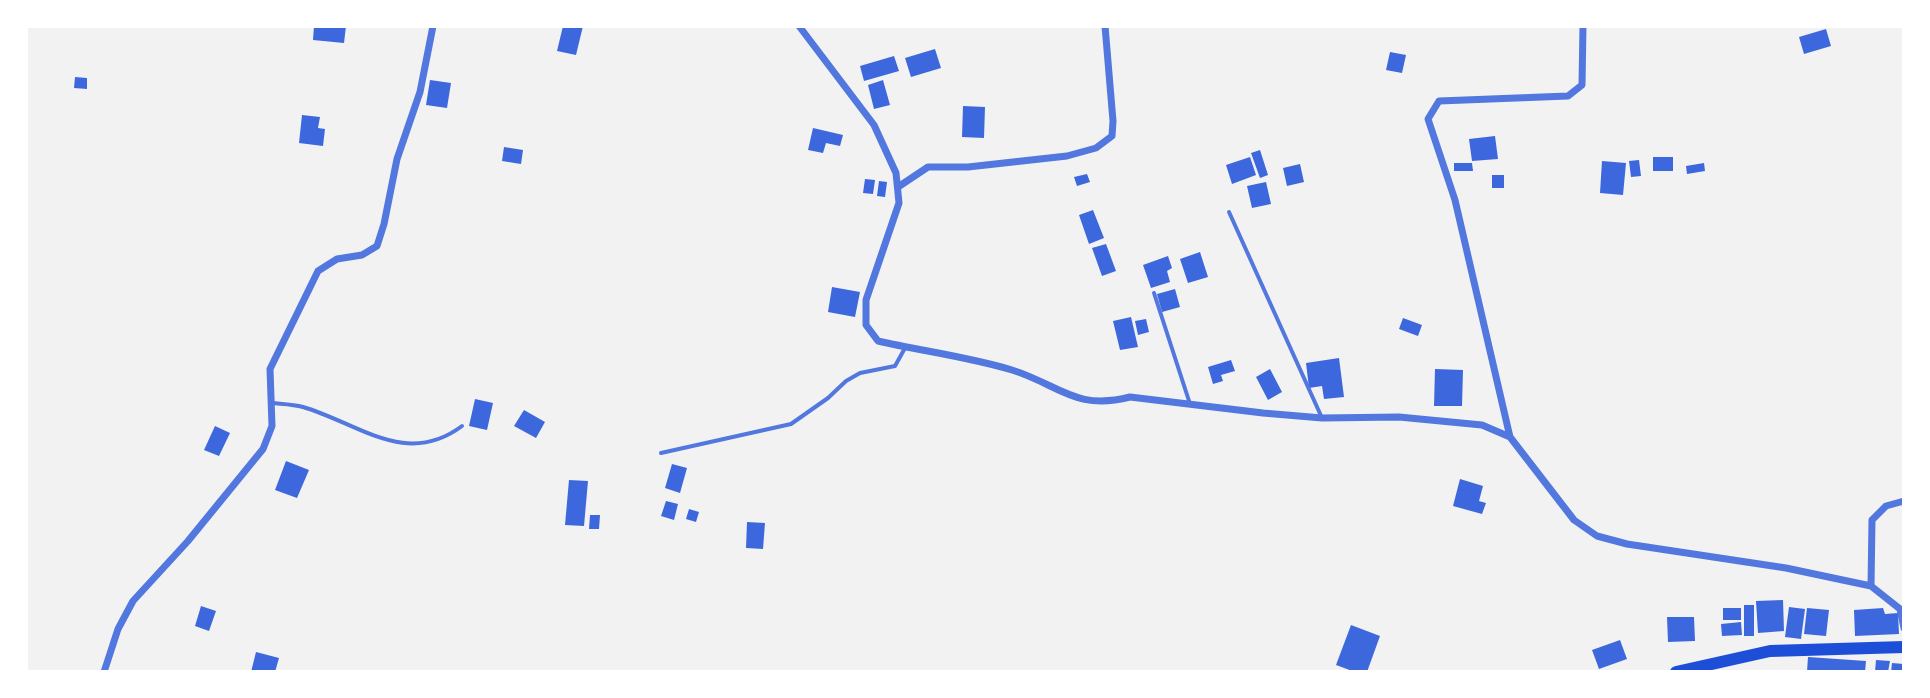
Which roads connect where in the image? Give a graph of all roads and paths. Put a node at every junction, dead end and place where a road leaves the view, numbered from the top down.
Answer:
1 (433, 26) edge
2 (799, 26) edge
3 (1105, 26) edge
4 (1583, 26) edge
5 (898, 187) junction
6 (1229, 212) dead end
7 (1154, 293) dead end
8 (905, 348) junction
9 (272, 403) junction
10 (1190, 404) junction
11 (1322, 418) junction
12 (462, 426) dead end
13 (1510, 437) junction
14 (661, 453) dead end
15 (1904, 501) edge
16 (1871, 586) junction
17 (1904, 628) edge
18 (1904, 647) edge
19 (104, 672) edge
20 (1676, 672) edge

1 - 9 street
2 - 5 street
3 - 5 street
4 - 13 street
5 - 8 street
6 - 11 lane
7 - 10 lane
8 - 10 street
8 - 14 lane
9 - 12 lane
9 - 19 street
10 - 11 street
11 - 13 street
13 - 16 street
15 - 16 street
16 - 17 street
18 - 20 main road

